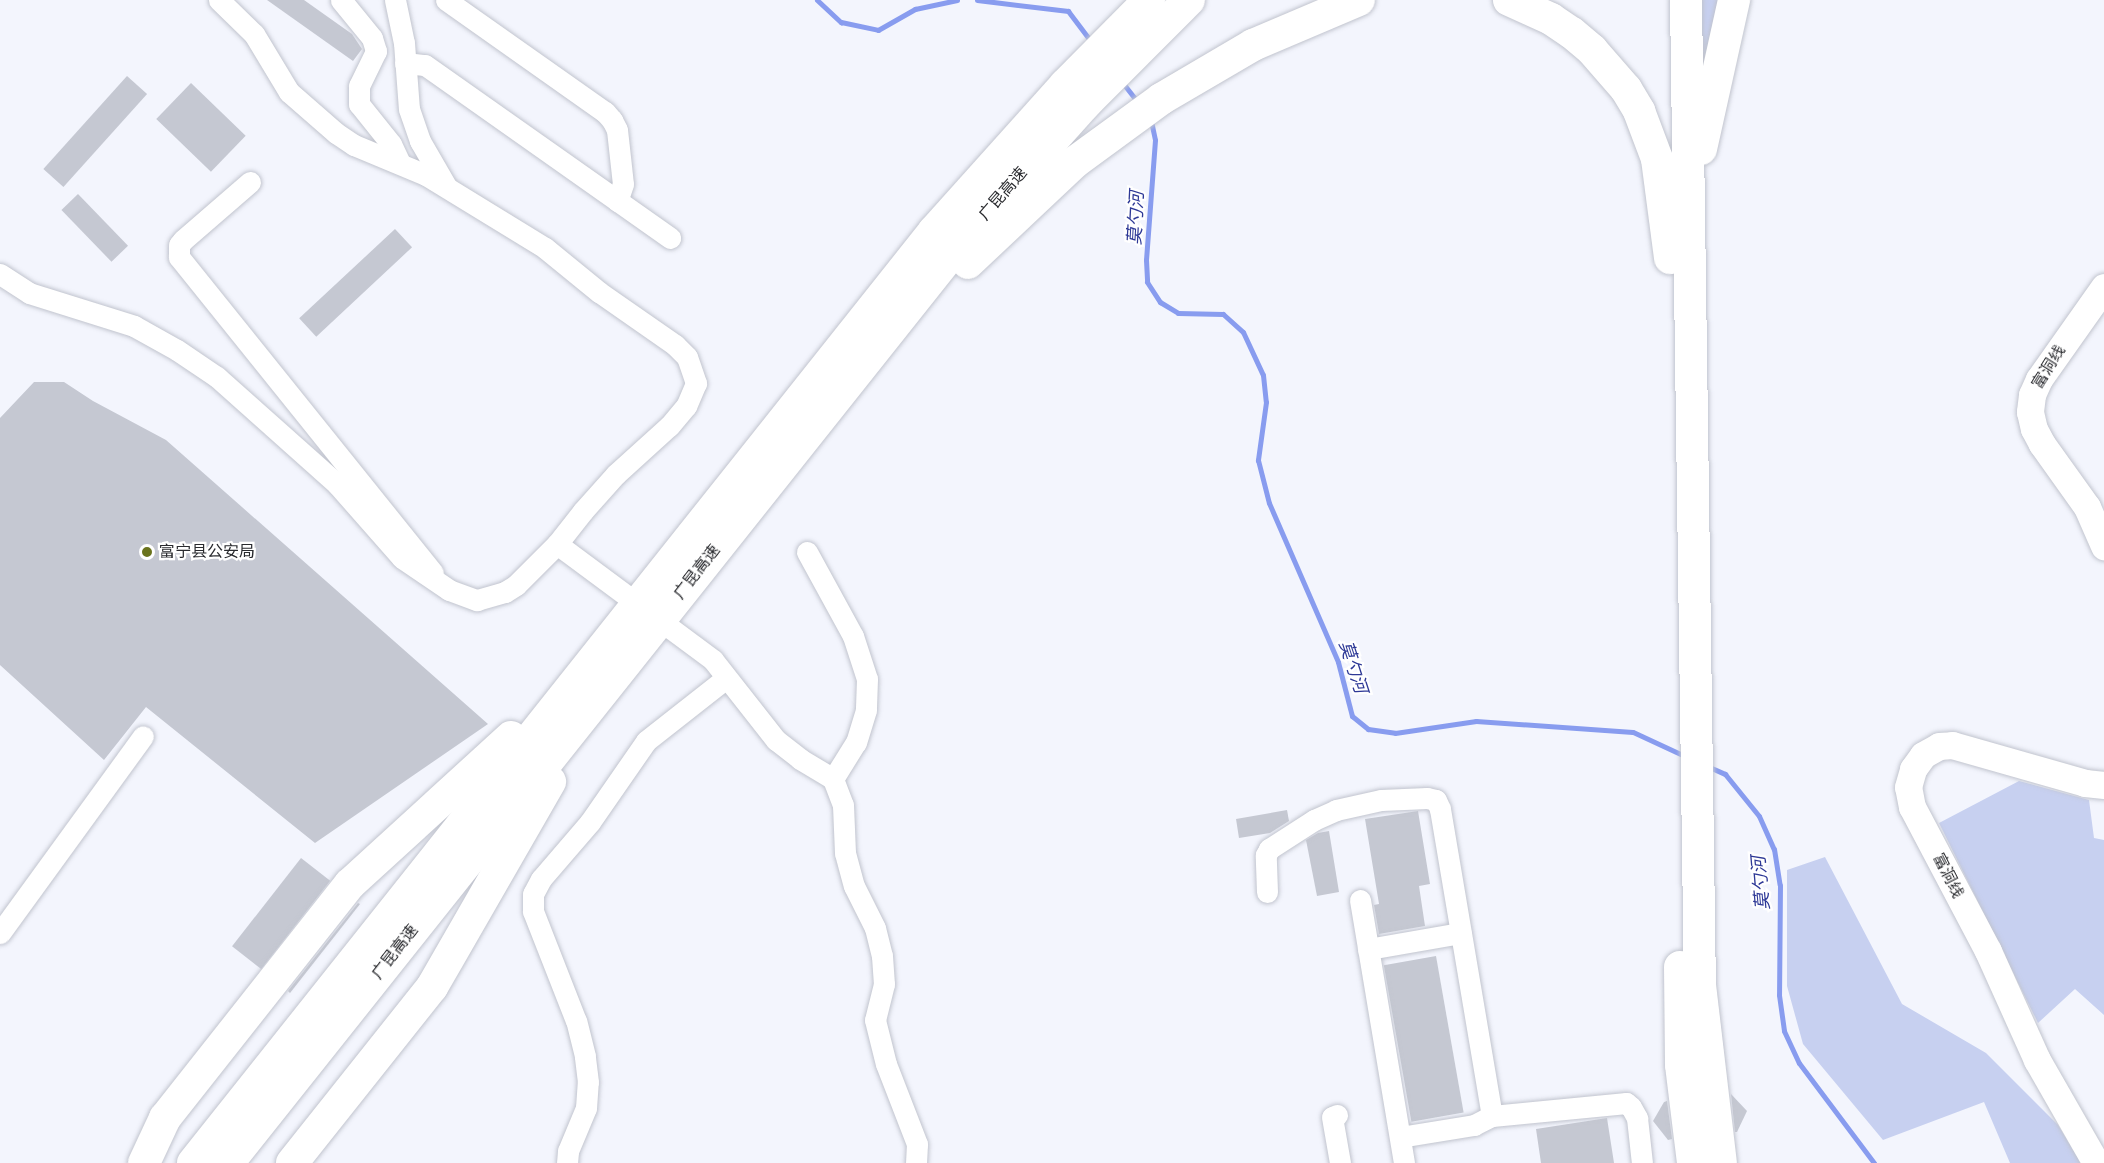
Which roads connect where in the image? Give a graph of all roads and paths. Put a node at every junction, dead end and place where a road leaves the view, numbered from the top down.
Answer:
1 (219, 0) edge
2 (341, 0) edge
3 (395, 0) edge
4 (446, 0) edge
5 (1149, 0) edge
6 (1189, 0) edge
7 (1359, 0) edge
8 (1509, 0) edge
9 (1666, 0) edge
10 (1686, 0) edge
11 (1734, 0) edge
12 (405, 63) junction
13 (400, 163) junction
14 (250, 182) dead end
15 (448, 189) junction
16 (618, 201) junction
17 (670, 238) dead end
18 (945, 256) junction
19 (1680, 257) junction
20 (0, 274) edge
21 (2104, 288) edge
22 (557, 544) junction
23 (2104, 546) edge
24 (807, 552) dead end
25 (435, 582) junction
26 (726, 678) junction
27 (593, 680) junction
28 (143, 736) dead end
29 (833, 779) junction
30 (2104, 785) edge
31 (1688, 826) junction
32 (1267, 892) dead end
33 (1360, 900) dead end
34 (0, 933) edge
35 (1461, 933) junction
36 (1368, 949) junction
37 (1337, 1115) dead end
38 (1492, 1116) junction
39 (1400, 1137) junction
40 (144, 1163) edge
41 (193, 1163) edge
42 (228, 1163) edge
43 (292, 1163) edge
44 (567, 1163) edge
45 (916, 1163) edge
46 (1340, 1163) edge
47 (1404, 1163) edge
48 (1641, 1163) edge
49 (1693, 1163) edge
50 (1721, 1163) edge
51 (2096, 1163) edge

1 - 13 street
2 - 13 street
3 - 12 street
4 - 16 street
5 - 18 highway, 广昆高速
6 - 18 highway, 广昆高速
7 - 18 highway
8 - 19 highway
9 - 19 highway
10 - 19 highway
11 - 19 highway
12 - 15 street
12 - 16 street
13 - 15 street
14 - 25 street
15 - 22 street
16 - 17 street
18 - 27 highway, 广昆高速
18 - 27 highway, 广昆高速
19 - 31 highway
20 - 25 street
21 - 23 main road, 富洞线
22 - 25 street
22 - 26 street
24 - 29 street
26 - 29 street
26 - 44 street
27 - 40 highway
27 - 41 highway, 广昆高速
27 - 42 highway, 广昆高速
27 - 43 highway
28 - 34 street
29 - 45 street
30 - 51 main road, 富洞线
31 - 49 highway
31 - 50 highway
32 - 35 street
33 - 36 street
35 - 36 street
35 - 38 street
36 - 39 street
37 - 46 street
38 - 39 street
38 - 48 street
39 - 47 street

